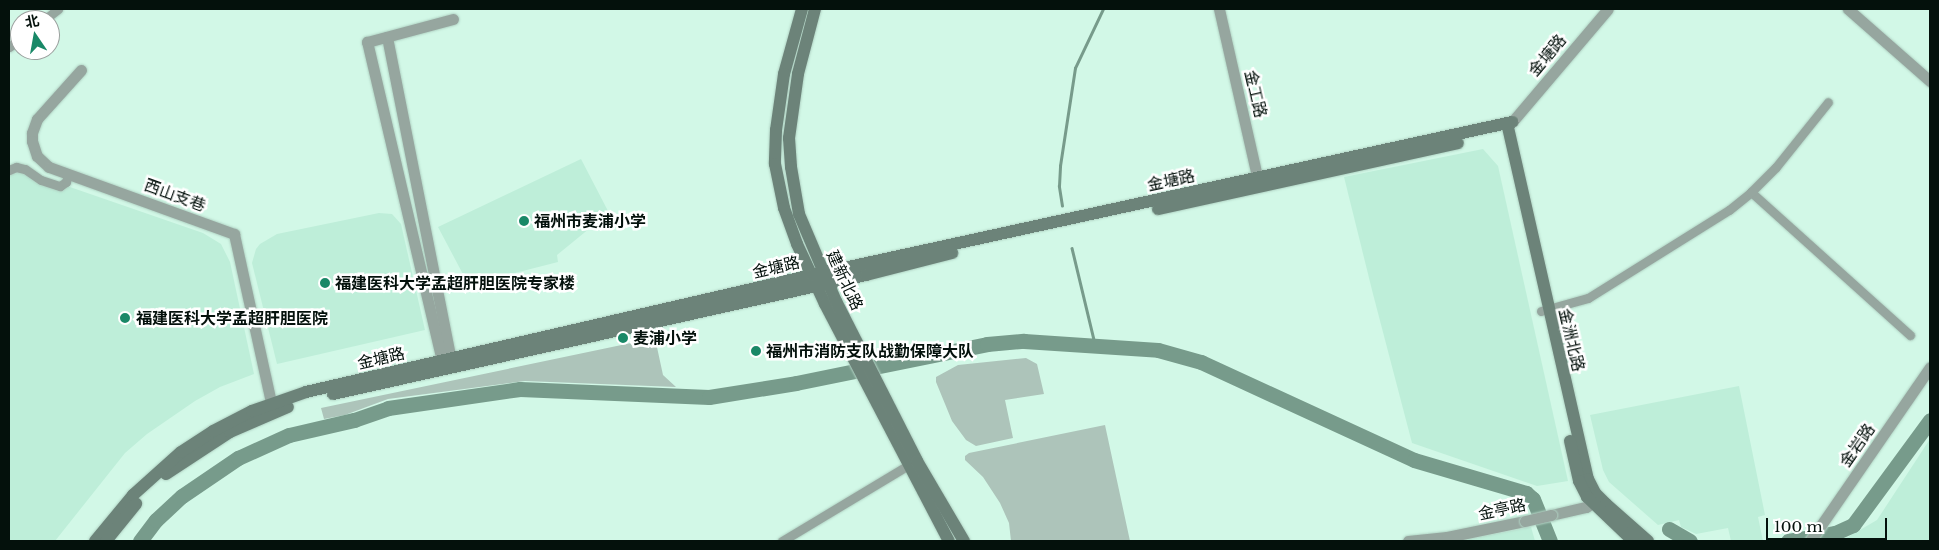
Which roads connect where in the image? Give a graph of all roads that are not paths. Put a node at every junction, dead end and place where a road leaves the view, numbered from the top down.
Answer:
1 (802, 9) edge
2 (815, 9) edge
3 (1219, 9) edge
4 (1608, 9) edge
5 (1848, 9) edge
6 (453, 19) dead end
7 (387, 37) junction
8 (81, 70) dead end
9 (1930, 81) edge
10 (1828, 102) dead end
11 (1505, 126) junction
12 (9, 170) edge
13 (68, 174) junction
14 (1259, 182) junction
15 (1751, 192) junction
16 (819, 279) junction
17 (1545, 310) junction
18 (1910, 335) dead end
19 (446, 360) junction
20 (1930, 367) edge
21 (272, 407) junction
22 (914, 463) junction
23 (1596, 501) junction
24 (94, 541) edge
25 (106, 541) edge
26 (782, 541) edge
27 (949, 541) edge
28 (964, 541) edge
29 (1408, 541) edge
30 (1633, 541) edge
31 (1648, 541) edge
32 (1810, 541) edge

1 - 16 main road, 建新北路
2 - 16 main road, 建新北路
3 - 14 street, 金工路
4 - 11 street, 金塘路
5 - 9 street
6 - 7 street
7 - 19 street
7 - 19 street
8 - 13 street, 西山支巷
10 - 15 street
11 - 14 main road, 金塘路
11 - 17 main road, 金洲北路
12 - 13 street
13 - 21 street, 西山支巷
14 - 16 main road, 金塘路
15 - 17 street
15 - 18 street
16 - 19 main road, 金塘路
16 - 21 main road, 金塘路
16 - 22 main road, 建新北路
17 - 23 main road, 金洲北路
19 - 21 main road, 金塘路
20 - 32 street, 金岩路
21 - 24 main road, 金塘路
21 - 25 main road, 金塘路
22 - 26 street
22 - 27 main road, 建新北路
22 - 28 main road, 建新北路
23 - 29 street, 金亭路, bridge
23 - 30 main road, 金洲北路
23 - 31 main road, 金洲北路

